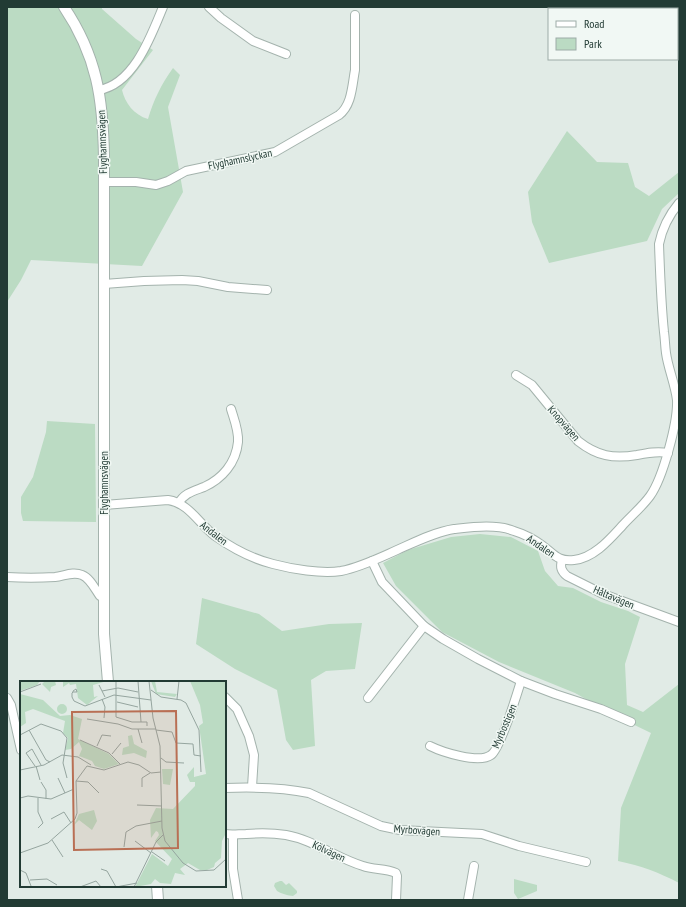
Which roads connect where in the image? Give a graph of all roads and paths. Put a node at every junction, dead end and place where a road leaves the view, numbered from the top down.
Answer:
1 (64, 7) edge
2 (163, 7) edge
3 (209, 7) edge
4 (355, 15) dead end
5 (286, 54) dead end
6 (99, 90) junction
7 (104, 182) junction
8 (679, 203) edge
9 (104, 284) junction
10 (267, 290) dead end
11 (516, 375) dead end
12 (678, 400) edge
13 (231, 409) dead end
14 (668, 452) junction
15 (179, 503) junction
16 (104, 505) junction
17 (562, 560) junction
18 (372, 561) junction
19 (7, 577) edge
20 (105, 596) junction
21 (679, 622) edge
22 (424, 626) junction
23 (108, 681) edge
24 (522, 681) junction
25 (7, 698) edge
26 (226, 698) edge
27 (368, 698) dead end
28 (631, 722) dead end
29 (19, 724) edge
30 (20, 737) edge
31 (430, 746) dead end
32 (252, 787) junction
33 (226, 788) edge
34 (229, 835) edge
35 (586, 862) dead end
36 (474, 866) dead end
37 (156, 887) edge
38 (158, 900) edge
39 (238, 900) edge
40 (396, 900) edge
41 (468, 900) edge

1 - 6 street, Flyghamnsvägen
2 - 6 street
3 - 5 street
4 - 7 street, Flyghamnslyckan
6 - 7 street, Flyghamnsvägen
7 - 9 street, Flyghamnsvägen
8 - 12 street, Andalen
9 - 10 street
9 - 16 street, Flyghamnsvägen
11 - 14 street, Knopvägen
12 - 14 street, Andalen
13 - 15 street
14 - 17 street, Andalen
15 - 16 street
15 - 18 street, Andalen
16 - 20 street, Flyghamnsvägen
17 - 18 street, Andalen
17 - 21 street, Håltavägen
18 - 22 street
19 - 20 street
20 - 23 street, Flyghamnsvägen
22 - 24 street
22 - 27 street
24 - 28 street
24 - 31 street, Myrbostigen
25 - 29 street
26 - 32 street
29 - 30 street
32 - 33 street, Myrbovägen
32 - 35 street, Myrbovägen
34 - 39 street, Kölvägen
34 - 40 street, Kölvägen
36 - 41 street
37 - 38 street

